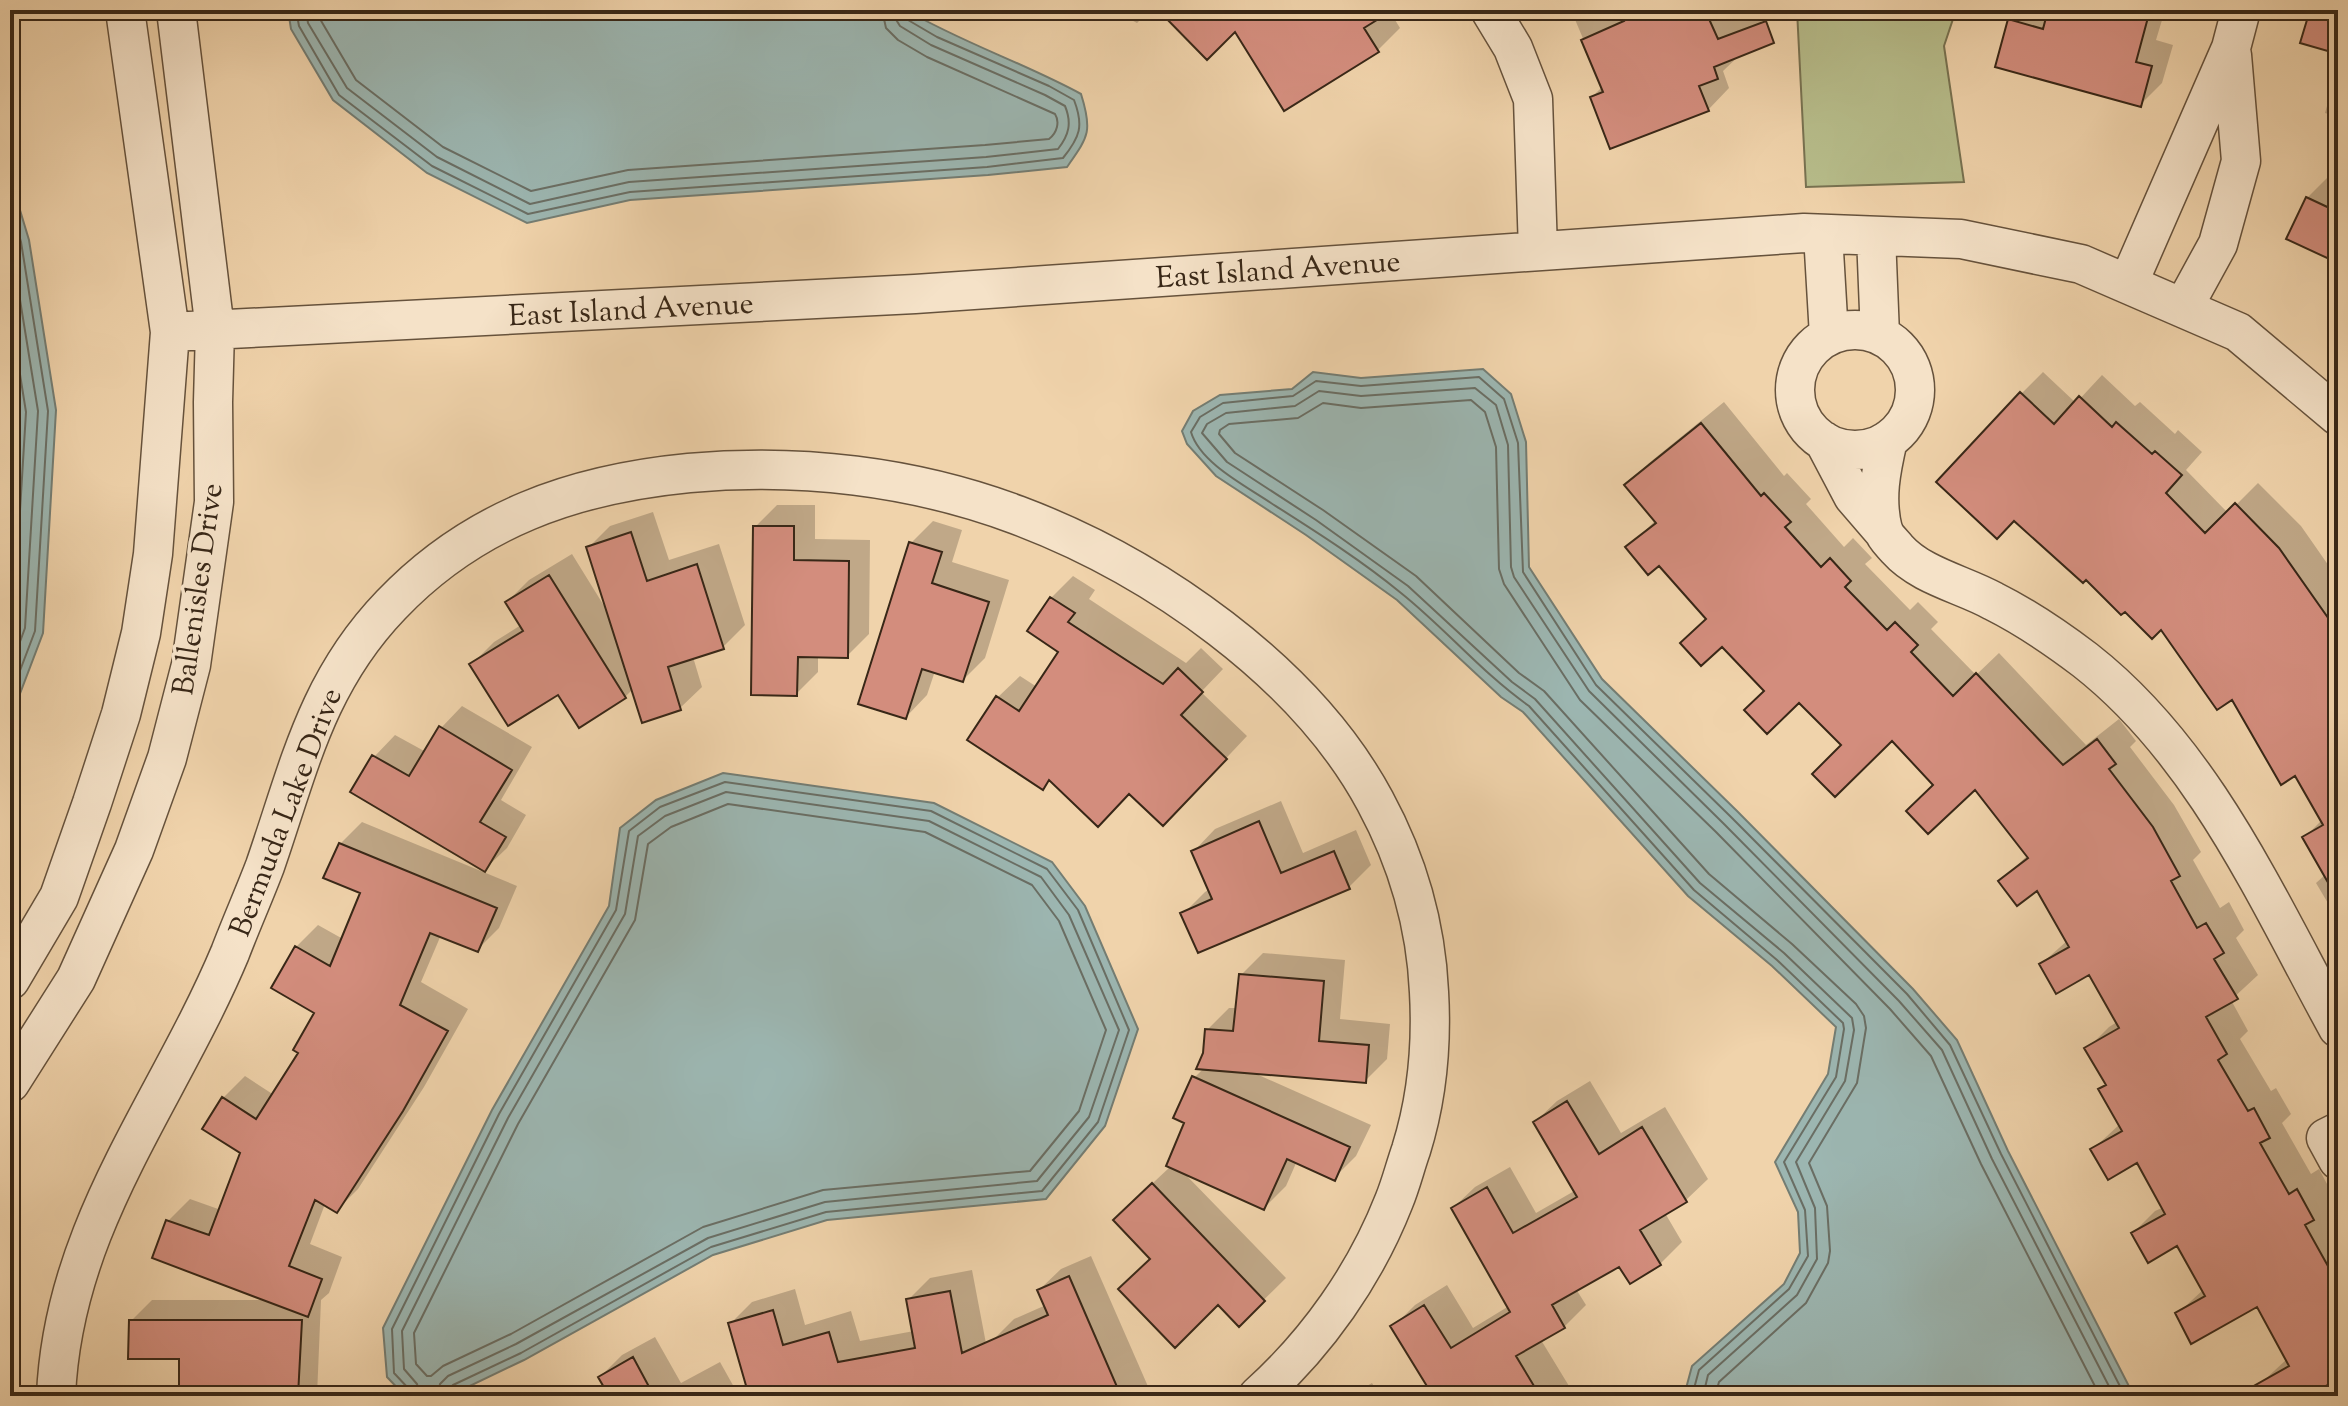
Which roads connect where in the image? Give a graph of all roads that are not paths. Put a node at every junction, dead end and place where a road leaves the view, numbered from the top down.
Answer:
1 (125, 10) edge
2 (176, 10) edge
3 (1490, 10) edge
4 (2241, 10) edge
5 (2231, 48) junction
6 (1823, 234) junction
7 (1876, 236) junction
8 (1538, 251) junction
9 (2128, 284) junction
10 (2183, 308) junction
11 (215, 330) junction
12 (170, 332) junction
13 (1880, 335) junction
14 (1829, 336) junction
15 (2338, 416) edge
16 (1888, 440) junction
17 (1824, 441) junction
18 (1884, 532) junction
19 (10, 980) edge
20 (2338, 1028) edge
21 (10, 1083) edge
22 (2338, 1132) edge
23 (2338, 1160) edge
24 (56, 1396) edge
25 (1258, 1396) edge

1 - 12 street, Ballenisles Drive
2 - 11 street, Ballenisles Drive
3 - 8 street
4 - 5 street
5 - 9 street
5 - 10 street
6 - 7 street, East Island Avenue
6 - 8 street, East Island Avenue
6 - 14 street
7 - 9 street, East Island Avenue
7 - 13 street
8 - 11 street, East Island Avenue
9 - 10 street, East Island Avenue
10 - 15 street, East Island Avenue
11 - 12 street, East Island Avenue
11 - 21 street, Ballenisles Drive
12 - 19 street, Ballenisles Drive
13 - 14 street
13 - 16 street
14 - 17 street
16 - 17 street
16 - 18 street
17 - 18 street
18 - 20 street
22 - 23 street
24 - 25 street, Bermuda Lake Drive

